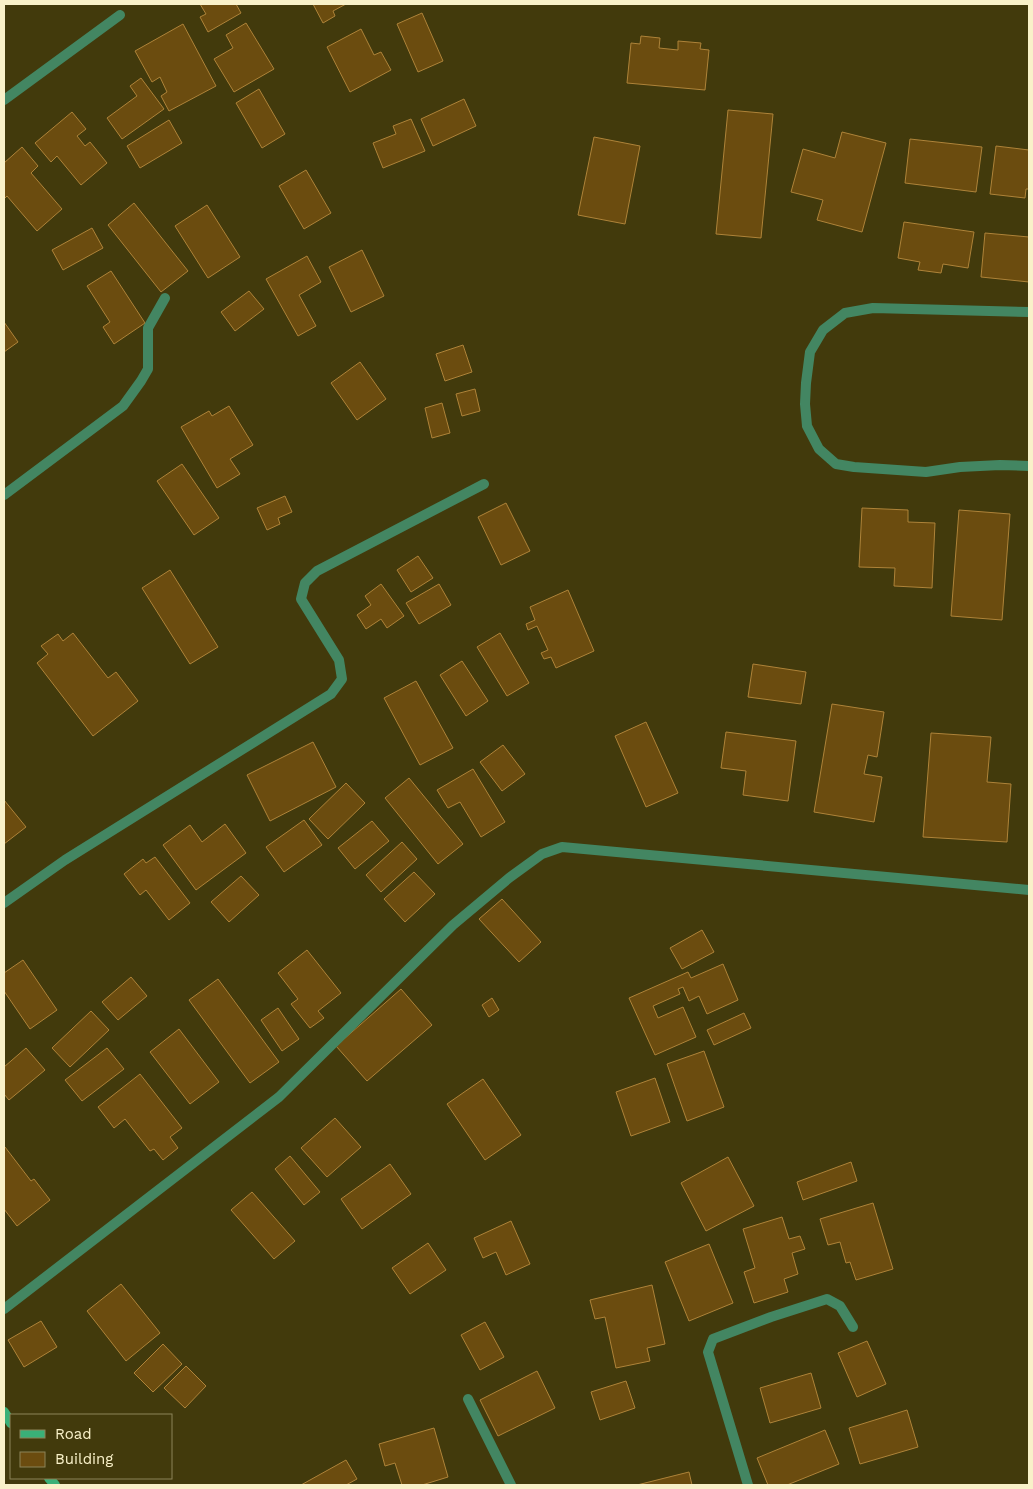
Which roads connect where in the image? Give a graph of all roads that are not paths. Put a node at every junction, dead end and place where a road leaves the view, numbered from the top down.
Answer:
1 (120, 15) dead end
2 (4, 100) edge
3 (165, 298) dead end
4 (1029, 312) edge
5 (1029, 466) edge
6 (484, 484) dead end
7 (4, 495) edge
8 (1029, 890) edge
9 (4, 903) edge
10 (4, 1309) edge
11 (853, 1327) dead end
12 (468, 1399) dead end
13 (511, 1485) edge
14 (748, 1485) edge

1 - 2 street
3 - 7 street
4 - 5 street
6 - 9 street
8 - 10 street
11 - 14 street
12 - 13 street

